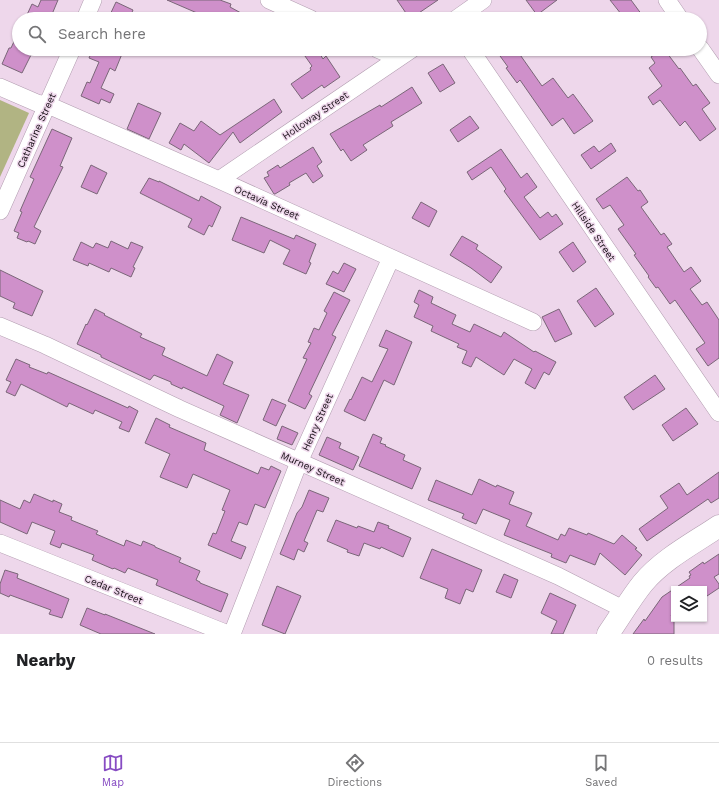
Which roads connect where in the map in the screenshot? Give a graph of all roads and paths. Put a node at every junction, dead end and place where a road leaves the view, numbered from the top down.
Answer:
1 (93, 0) edge
2 (269, 0) edge
3 (483, 0) edge
4 (667, 0) edge
5 (88, 12) edge
6 (296, 12) edge
7 (466, 12) edge
8 (675, 12) edge
9 (69, 56) edge
10 (393, 56) edge
11 (401, 56) edge
12 (475, 56) edge
13 (706, 56) edge
14 (398, 58) junction
15 (719, 75) edge
16 (0, 86) edge
17 (48, 105) junction
18 (219, 180) junction
19 (0, 211) edge
20 (391, 258) junction
21 (533, 322) dead end
22 (0, 326) edge
23 (719, 414) edge
24 (299, 462) junction
25 (719, 526) edge
26 (0, 543) edge
27 (625, 610) junction
28 (228, 634) edge
29 (232, 634) edge
30 (608, 634) edge

1 - 5 street
2 - 6 street
3 - 7 street
4 - 8 street
9 - 17 street, Catharine Street
10 - 14 street
11 - 14 street, Holloway Street
12 - 23 street, Hillside Street
13 - 15 street
14 - 18 street, Holloway Street
16 - 17 street, Octavia Street
17 - 18 street, Octavia Street
17 - 19 street, Catharine Street
18 - 20 street, Octavia Street
20 - 21 street, Octavia Street
20 - 24 street, Henry Street
22 - 24 street, Murney Street
24 - 27 street, Murney Street
24 - 29 street, Henry Street
25 - 27 main road
26 - 28 street, Cedar Street
27 - 30 main road

